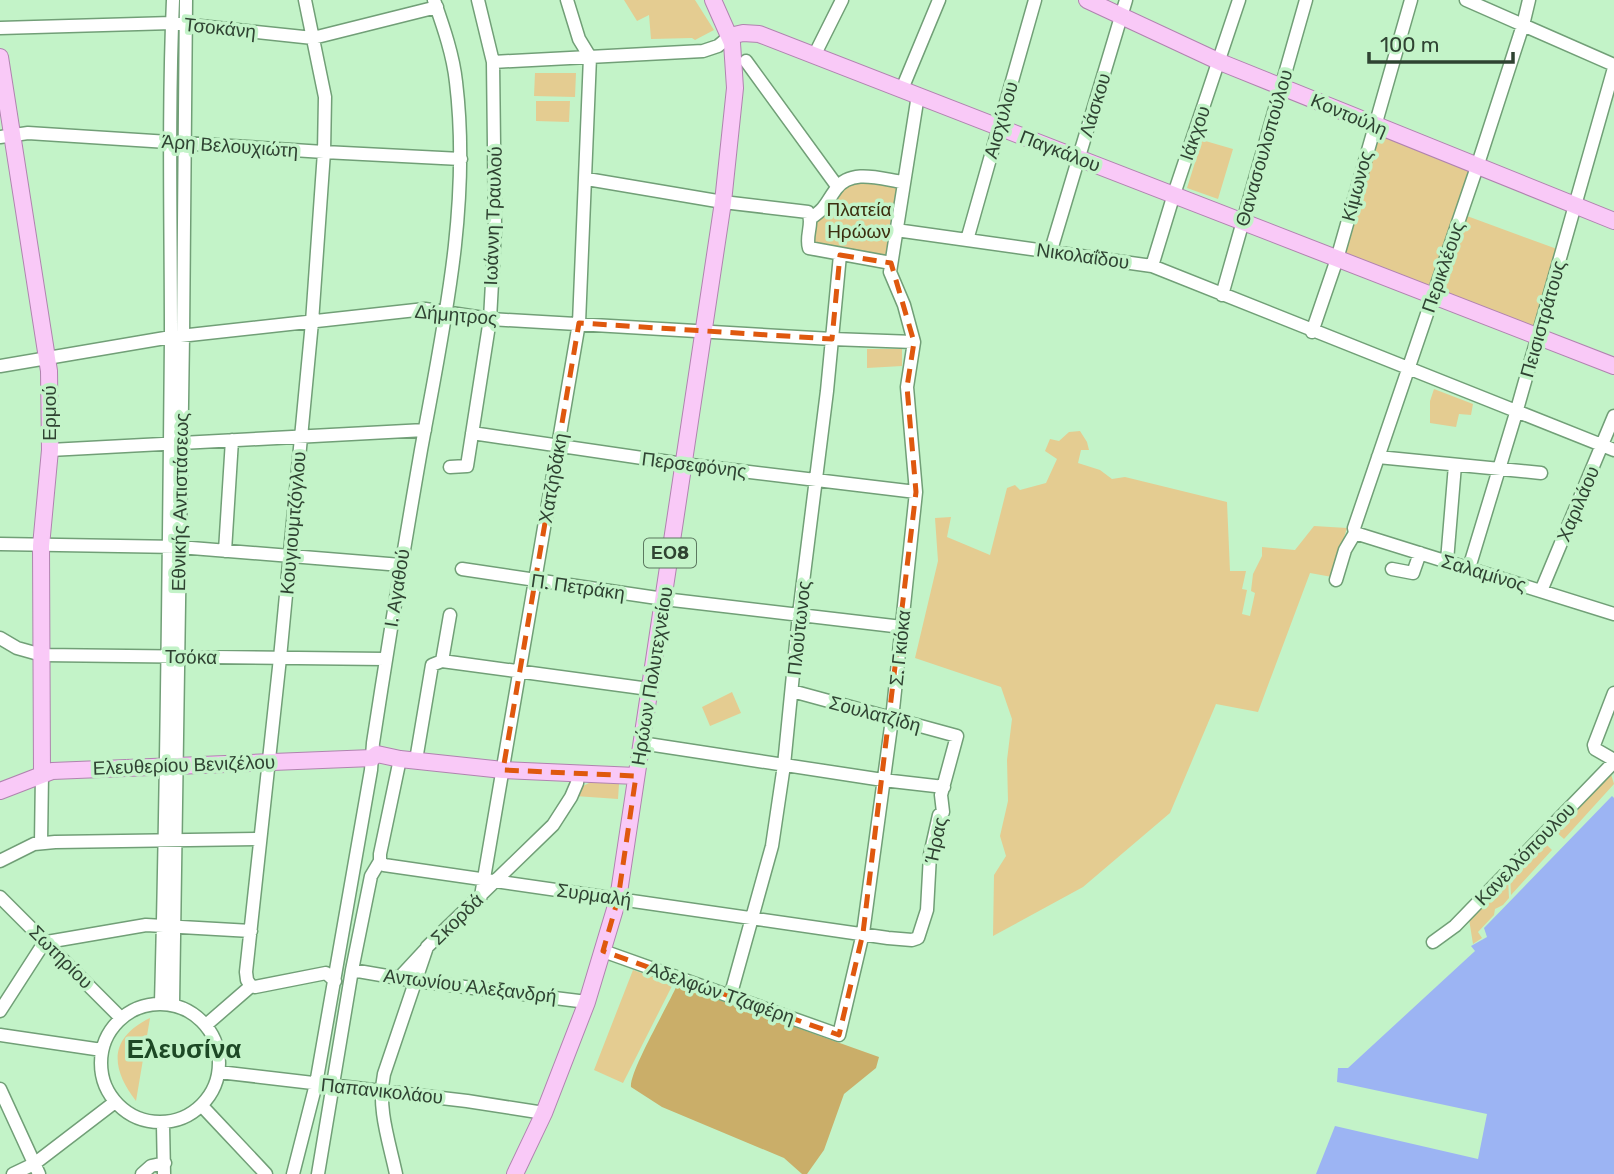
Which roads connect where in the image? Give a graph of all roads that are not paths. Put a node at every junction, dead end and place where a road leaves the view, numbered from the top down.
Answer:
1 (173, 0) edge
2 (186, 0) edge
3 (305, 0) edge
4 (478, 0) edge
5 (567, 0) edge
6 (713, 0) edge
7 (842, 0) edge
8 (939, 0) edge
9 (1035, 0) edge
10 (1087, 0) edge
11 (1239, 0) edge
12 (1306, 0) edge
13 (1411, 0) edge
14 (1466, 0) edge
15 (1529, 0) edge
16 (436, 4) edge
17 (1124, 8) edge
18 (178, 23) junction
19 (1523, 25) junction
20 (0, 28) edge
21 (730, 36) junction
22 (313, 38) junction
23 (814, 55) junction
24 (0, 57) edge
25 (590, 57) junction
26 (746, 61) dead end
27 (493, 62) junction
28 (1220, 62) junction
29 (1614, 67) edge
30 (1282, 87) junction
31 (902, 89) junction
32 (918, 95) junction
33 (1374, 126) junction
34 (999, 128) junction
35 (6, 136) edge
36 (170, 143) junction
37 (185, 143) junction
38 (324, 152) junction
39 (461, 159) junction
40 (1078, 159) junction
41 (1477, 167) junction
42 (587, 179) junction
43 (903, 182) junction
44 (837, 186) junction
45 (1174, 194) junction
46 (723, 202) junction
47 (1575, 206) junction
48 (811, 218) junction
49 (1614, 222) edge
50 (1242, 223) junction
51 (896, 230) junction
52 (967, 240) junction
53 (1051, 250) junction
54 (840, 255) junction
55 (1337, 259) junction
56 (891, 263) junction
57 (1152, 266) junction
58 (1222, 295) junction
59 (1432, 297) junction
60 (447, 312) junction
61 (489, 319) junction
62 (312, 322) junction
63 (579, 323) junction
64 (703, 331) junction
65 (1312, 332) junction
66 (177, 337) junction
67 (1538, 337) junction
68 (832, 340) junction
69 (914, 342) junction
70 (47, 358) junction
71 (0, 366) edge
72 (1614, 366) edge
73 (1407, 369) junction
74 (1516, 413) junction
75 (1614, 416) edge
76 (425, 430) junction
77 (472, 433) junction
78 (301, 437) junction
79 (232, 440) junction
80 (175, 444) junction
81 (559, 447) junction
82 (1608, 448) edge
83 (50, 450) junction
84 (1378, 457) junction
85 (683, 464) junction
86 (1455, 465) junction
87 (450, 467) dead end
88 (1500, 469) junction
89 (1541, 472) dead end
90 (816, 480) junction
91 (916, 492) junction
92 (1355, 533) junction
93 (0, 544) edge
94 (41, 546) junction
95 (173, 547) junction
96 (225, 551) junction
97 (1420, 553) junction
98 (290, 556) junction
99 (1447, 561) junction
100 (401, 565) junction
101 (1469, 568) junction
102 (462, 569) dead end
103 (1392, 569) dead end
104 (1336, 580) dead end
105 (535, 581) junction
106 (1541, 591) junction
107 (664, 599) junction
108 (799, 614) junction
109 (1614, 614) edge
110 (450, 615) dead end
111 (902, 627) junction
112 (0, 638) edge
113 (42, 655) junction
114 (173, 656) junction
115 (280, 658) junction
116 (386, 659) junction
117 (442, 661) junction
118 (519, 672) junction
119 (649, 689) junction
120 (792, 691) junction
121 (1614, 693) edge
122 (892, 719) junction
123 (957, 736) joint
124 (640, 743) junction
125 (372, 758) junction
126 (408, 760) junction
127 (269, 761) junction
128 (1614, 761) edge
129 (171, 765) junction
130 (784, 765) junction
131 (503, 769) junction
132 (41, 773) junction
133 (578, 774) junction
134 (636, 776) junction
135 (883, 780) junction
136 (944, 787) junction
137 (0, 792) edge
138 (260, 839) junction
139 (169, 841) junction
140 (41, 843) junction
141 (0, 861) edge
142 (380, 861) junction
143 (490, 881) junction
144 (0, 897) edge
145 (618, 899) junction
146 (753, 918) junction
147 (169, 925) junction
148 (251, 931) junction
149 (863, 933) junction
150 (912, 940) joint
151 (47, 942) junction
152 (1433, 942) dead end
153 (427, 947) junction
154 (603, 951) junction
155 (352, 970) junction
156 (399, 978) junction
157 (335, 981) junction
158 (416, 981) junction
159 (251, 986) junction
160 (730, 997) junction
161 (587, 1002) junction
162 (167, 1004) junction
163 (0, 1011) edge
164 (121, 1018) junction
165 (206, 1025) junction
166 (0, 1035) edge
167 (839, 1035) joint
168 (102, 1050) junction
169 (219, 1072) junction
170 (316, 1084) junction
171 (334, 1087) junction
172 (0, 1089) edge
173 (381, 1091) junction
174 (115, 1102) junction
175 (202, 1106) junction
176 (544, 1114) junction
177 (163, 1125) junction
178 (164, 1168) edge
179 (37, 1169) edge
180 (13, 1174) edge
181 (142, 1174) edge
182 (266, 1174) edge
183 (293, 1174) edge
184 (318, 1174) edge
185 (396, 1174) edge
186 (515, 1174) edge

1 - 18 street, Εθνικής Αντιστάσεως
2 - 18 street, Εθνικής Αντιστάσεως
3 - 22 street, Κουγιουμτζόγλου
4 - 27 street, Ιωάννη Τραυλού
5 - 25 street
6 - 21 main road, ΕΟ8
7 - 23 street
8 - 31 street
9 - 34 street, Αισχύλου
10 - 17 main road, Κοντούλη
11 - 28 street, Ιάκχου
12 - 30 street, Θανασουλοπούλου
13 - 33 street, Κίμωνος
14 - 19 street
15 - 19 street, Περικλέους
16 - 22 street, Τσοκάνη
16 - 39 street, Ι. Αγαθού
17 - 28 main road, Κοντούλη
17 - 40 street, Λάσκου
18 - 20 street, Τσοκάνη
18 - 22 street, Τσοκάνη
18 - 36 street, Εθνικής Αντιστάσεως
18 - 37 street, Εθνικής Αντιστάσεως
19 - 29 street
19 - 41 street, Περικλέους
21 - 23 main road, Παγκάλου
21 - 25 street, Παγκάλου
21 - 46 main road, Ηρώων Πολυτεχνείου / ΕΟ8
22 - 38 street, Κουγιουμτζόγλου
23 - 31 main road, Παγκάλου
24 - 35 main road, Ερμού
25 - 27 street, Παγκάλου
25 - 42 street, Χατζηδάκη
26 - 44 street
27 - 61 street, Ιωάννη Τραυλού
28 - 30 main road, Κοντούλη
28 - 45 street, Ιάκχου
29 - 47 street, Πεισιστράτους
30 - 33 main road, Κοντούλη
30 - 50 street, Θανασουλοπούλου
31 - 32 main road, Παγκάλου
32 - 34 main road, Παγκάλου
32 - 43 street
33 - 41 main road, Κοντούλη
33 - 55 street, Κίμωνος
34 - 40 main road, Παγκάλου
34 - 52 street, Αισχύλου
35 - 36 street, Άρη Βελουχιώτη
35 - 70 main road, Ερμού
36 - 37 street, Άρη Βελουχιώτη
36 - 66 street, Εθνικής Αντιστάσεως
37 - 38 street, Άρη Βελουχιώτη
37 - 66 street, Εθνικής Αντιστάσεως
38 - 39 street, Άρη Βελουχιώτη
38 - 62 street, Κουγιουμτζόγλου
39 - 60 street, Ι. Αγαθού
40 - 45 main road, Παγκάλου
40 - 53 street, Λάσκου
41 - 47 main road, Κοντούλη
41 - 59 street, Περικλέους
42 - 46 street
42 - 63 street, Χατζηδάκη
43 - 44 street
43 - 51 street
44 - 48 street
45 - 50 main road, Παγκάλου
45 - 57 street, Ιάκχου
46 - 48 street
46 - 64 main road, Ηρώων Πολυτεχνείου / ΕΟ8
47 - 49 main road, Κοντούλη
47 - 67 street, Πεισιστράτους
48 - 54 street
50 - 55 main road, Παγκάλου
50 - 58 street, Θανασουλοπούλου
51 - 52 street, Νικολαΐδου
51 - 56 street
52 - 53 street, Νικολαΐδου
53 - 57 street, Νικολαΐδου
54 - 56 street
54 - 68 street, Πλούτωνος
55 - 59 main road, Παγκάλου
55 - 65 street, Κίμωνος
56 - 69 street, Σ. Γκιόκα
57 - 58 street, Νικολαΐδου
58 - 65 street, Νικολαΐδου
59 - 67 main road, Παγκάλου
59 - 73 street, Περικλέους
60 - 61 street, Δήμητρος
60 - 62 street, Δήμητρος
60 - 76 street, Ι. Αγαθού
61 - 63 street, Δήμητρος
61 - 77 street, Ιωάννη Τραυλού
62 - 66 street, Δήμητρος
62 - 78 street, Κουγιουμτζόγλου
63 - 64 street, Δήμητρος
63 - 81 street, Χατζηδάκη
64 - 68 street, Δήμητρος
64 - 85 main road, Ηρώων Πολυτεχνείου / ΕΟ8
65 - 73 street, Νικολαΐδου
66 - 70 street, Δήμητρος
66 - 80 street, Εθνικής Αντιστάσεως
67 - 72 main road, Παγκάλου
67 - 74 street, Πεισιστράτους
68 - 69 street, Δήμητρος
68 - 90 street, Πλούτωνος
69 - 91 street, Σ. Γκιόκα
70 - 71 street, Δήμητρος
70 - 83 main road, Ερμού
73 - 74 street, Νικολαΐδου
73 - 84 street, Περικλέους
74 - 82 street, Νικολαΐδου
74 - 88 street, Πεισιστράτους
75 - 82 street, Χαριλάου
76 - 78 street
76 - 100 street, Ι. Αγαθού
77 - 81 street, Περσεφόνης
77 - 87 street, Ιωάννη Τραυλού
78 - 79 street
78 - 98 street, Κουγιουμτζόγλου
79 - 80 street
79 - 96 street
80 - 83 street
80 - 95 street, Εθνικής Αντιστάσεως
81 - 85 street, Περσεφόνης
81 - 105 street, Χατζηδάκη
82 - 106 street, Χαριλάου
83 - 94 main road, Ερμού
84 - 86 street
84 - 92 street, Περικλέους
85 - 90 street, Περσεφόνης
85 - 107 main road, Ηρώων Πολυτεχνείου / ΕΟ8
86 - 88 street
86 - 99 street
88 - 89 street
88 - 101 street, Πεισιστράτους
90 - 91 street, Περσεφόνης
90 - 108 street, Πλούτωνος
91 - 111 street, Σ. Γκιόκα
92 - 97 street, Σαλαμίνος
92 - 104 street, Περικλέους
93 - 94 street
94 - 95 street
94 - 113 main road, Ερμού
95 - 96 street
95 - 114 street, Εθνικής Αντιστάσεως
96 - 98 street
97 - 99 street, Σαλαμίνος
97 - 103 street
98 - 100 street
98 - 115 street, Κουγιουμτζόγλου
99 - 101 street, Σαλαμίνος
100 - 116 street, Ι. Αγαθού
101 - 106 street, Σαλαμίνος
102 - 105 street, Π. Πετράκη
105 - 107 street, Π. Πετράκη
105 - 118 street, Χατζηδάκη
106 - 109 street, Σαλαμίνος
107 - 108 street, Π. Πετράκη
107 - 119 main road, Ηρώων Πολυτεχνείου / ΕΟ8
108 - 111 street, Π. Πετράκη
108 - 120 street, Πλούτωνος
110 - 117 street
111 - 122 street, Σ. Γκιόκα
112 - 113 street, Τσόκα
113 - 114 street, Τσόκα
113 - 132 main road, Ερμού
114 - 115 street, Τσόκα
114 - 129 street, Εθνικής Αντιστάσεως
115 - 116 street, Τσόκα
115 - 127 street, Κουγιουμτζόγλου
116 - 125 street, Ι. Αγαθού
117 - 118 street
117 - 126 street
118 - 119 street
118 - 131 street, Χατζηδάκη
119 - 124 main road, Ηρώων Πολυτεχνείου / ΕΟ8
120 - 122 street, Σουλατζίδη
120 - 130 street, Πλούτωνος
121 - 128 street
122 - 123 street, Σουλατζίδη
122 - 135 street, Σ. Γκιόκα
123 - 136 street, Ήρας
124 - 130 street
124 - 134 main road, Ηρώων Πολυτεχνείου / ΕΟ8
125 - 126 main road, Ελευθερίου Βενιζέλου
125 - 127 main road, Ελευθερίου Βενιζέλου
125 - 157 street, Ι. Αγαθού
126 - 131 main road, Ελευθερίου Βενιζέλου
126 - 142 street
127 - 129 main road, Ελευθερίου Βενιζέλου
127 - 138 street, Κουγιουμτζόγλου
128 - 152 street, Κανελλόπουλου
129 - 132 main road, Ελευθερίου Βενιζέλου
129 - 139 street, Εθνικής Αντιστάσεως
130 - 135 street
130 - 146 street, Πλούτωνος
131 - 133 main road, Ελευθερίου Βενιζέλου
131 - 143 street, Χατζηδάκη
132 - 137 main road, Ελευθερίου Βενιζέλου
132 - 140 street
133 - 134 main road, Ελευθερίου Βενιζέλου
133 - 143 street, Σκορδά
134 - 145 main road, Ηρώων Πολυτεχνείου / ΕΟ8
135 - 136 street
135 - 149 street, Σ. Γκιόκα
136 - 150 street, Ήρας
138 - 139 street
138 - 148 street, Κουγιουμτζόγλου
139 - 140 street
139 - 147 street, Εθνικής Αντιστάσεως
140 - 141 street
142 - 143 street, Συρμαλή
142 - 155 street
143 - 145 street, Συρμαλή
143 - 153 street, Σκορδά
144 - 151 street, Σωτηρίου
145 - 146 street, Συρμαλή
145 - 154 main road, Ηρώων Πολυτεχνείου / ΕΟ8
146 - 149 street, Συρμαλή
146 - 160 street, Πλούτωνος
147 - 148 street
147 - 151 street
147 - 162 street, Εθνικής Αντιστάσεως
148 - 159 street, Κουγιουμτζόγλου
149 - 150 street, Συρμαλή
149 - 167 street, Σ. Γκιόκα
151 - 163 street
151 - 164 street, Σωτηρίου
153 - 156 street
153 - 158 street, Σκορδά
154 - 160 street, Αδελφών Τζαφέρη
154 - 161 main road, Ηρώων Πολυτεχνείου / ΕΟ8
155 - 156 street, Αντωνίου Αλεξανδρή
155 - 171 street
156 - 158 street, Αντωνίου Αλεξανδρή
157 - 159 street
157 - 170 street, Ι. Αγαθού
158 - 161 street, Αντωνίου Αλεξανδρή
158 - 173 street, Σκορδά
159 - 165 street
160 - 167 street, Αδελφών Τζαφέρη
161 - 176 main road, Ηρώων Πολυτεχνείου / ΕΟ8
162 - 164 street
162 - 165 street
164 - 168 street
165 - 169 street
166 - 168 street
168 - 174 street
169 - 170 street, Παπανικολάου
169 - 175 street
170 - 171 street, Παπανικολάου
170 - 183 street, Ι. Αγαθού
171 - 173 street, Παπανικολάου
171 - 184 street
172 - 179 street
173 - 176 street, Παπανικολάου
173 - 185 street, Σκορδά
174 - 177 street
174 - 179 street
175 - 177 street
175 - 182 street
176 - 186 main road, Ηρώων Πολυτεχνείου / ΕΟ8
177 - 178 street
178 - 181 street
179 - 180 street

